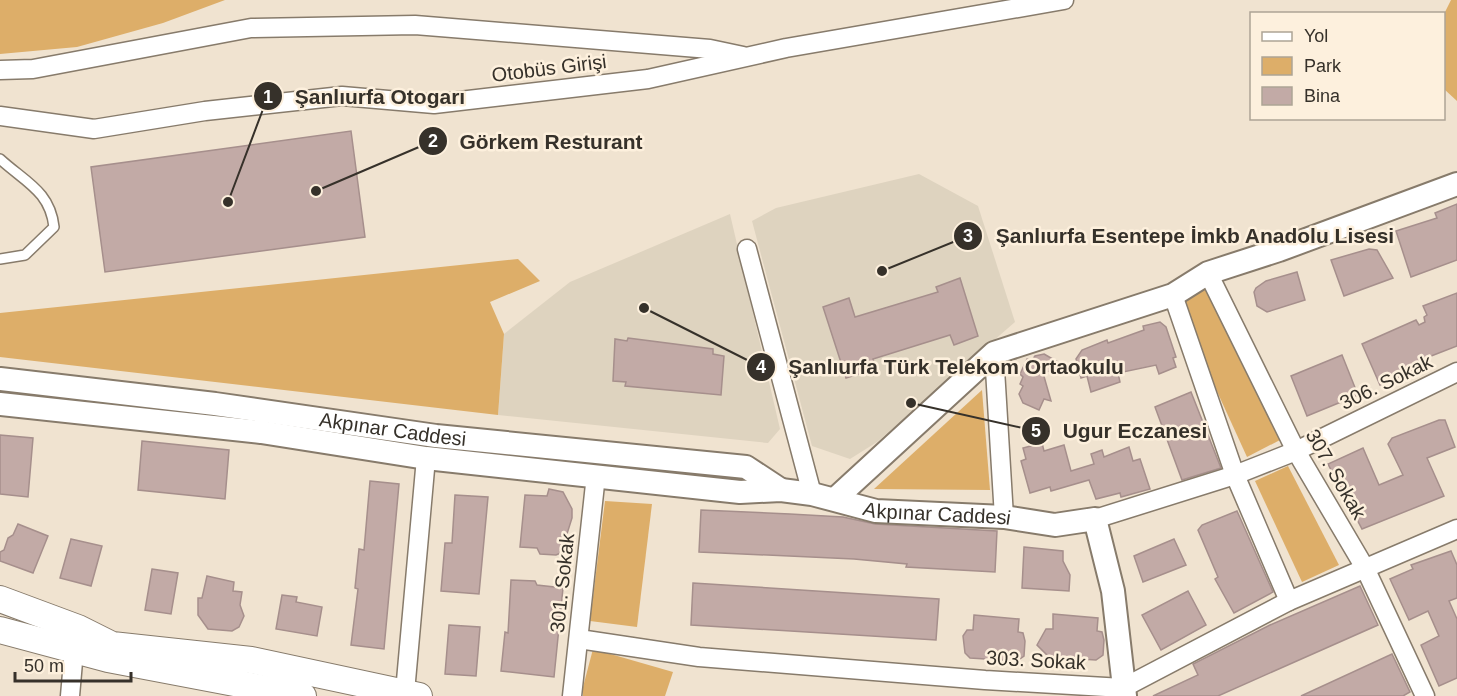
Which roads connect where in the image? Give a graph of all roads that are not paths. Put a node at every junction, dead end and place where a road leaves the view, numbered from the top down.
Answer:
1 (1064, 0) edge
2 (748, 57) junction
3 (0, 70) edge
4 (0, 116) edge
5 (0, 159) edge
6 (1457, 184) edge
7 (747, 249) dead end
8 (0, 259) edge
9 (1208, 273) junction
10 (1173, 295) junction
11 (994, 353) junction
12 (1457, 372) edge
13 (0, 379) edge
14 (0, 404) edge
15 (1296, 451) junction
16 (426, 458) junction
17 (596, 475) junction
18 (1235, 475) junction
19 (781, 490) junction
20 (812, 494) junction
21 (835, 499) junction
22 (1004, 517) junction
23 (1095, 519) junction
24 (1457, 530) edge
25 (1365, 568) junction
26 (0, 599) edge
27 (1288, 601) junction
28 (0, 630) edge
29 (75, 639) junction
30 (579, 639) junction
31 (986, 688) edge
32 (1124, 692) edge
33 (412, 694) edge
34 (70, 696) edge
35 (303, 696) edge
36 (572, 696) edge
37 (1425, 696) edge

1 - 2 street, Otobüs Girişi
2 - 3 street
2 - 4 street, Otobüs Girişi
5 - 8 lane
6 - 9 street
7 - 20 street
9 - 10 street
9 - 15 street, 307. Sokak
10 - 11 street
10 - 18 street
11 - 21 street
11 - 22 street
12 - 15 street, 306. Sokak
13 - 19 street, Akpınar Caddesi
14 - 16 street, Akpınar Caddesi
15 - 18 street, 306. Sokak
15 - 25 street, 307. Sokak
16 - 17 street, Akpınar Caddesi
16 - 33 street
17 - 19 street, Akpınar Caddesi
17 - 30 street, 301. Sokak
18 - 23 street, 306. Sokak
18 - 27 street
19 - 20 street, Akpınar Caddesi
20 - 21 street, Akpınar Caddesi
21 - 22 street, Akpınar Caddesi
22 - 23 street, Akpınar Caddesi
23 - 32 street
24 - 25 street
25 - 27 street
25 - 37 street, 307. Sokak
26 - 29 main road
27 - 32 street
28 - 29 main road
29 - 33 main road
29 - 34 street
29 - 35 main road
30 - 31 street, 303. Sokak
30 - 36 street, 301. Sokak
31 - 32 street, 303. Sokak

